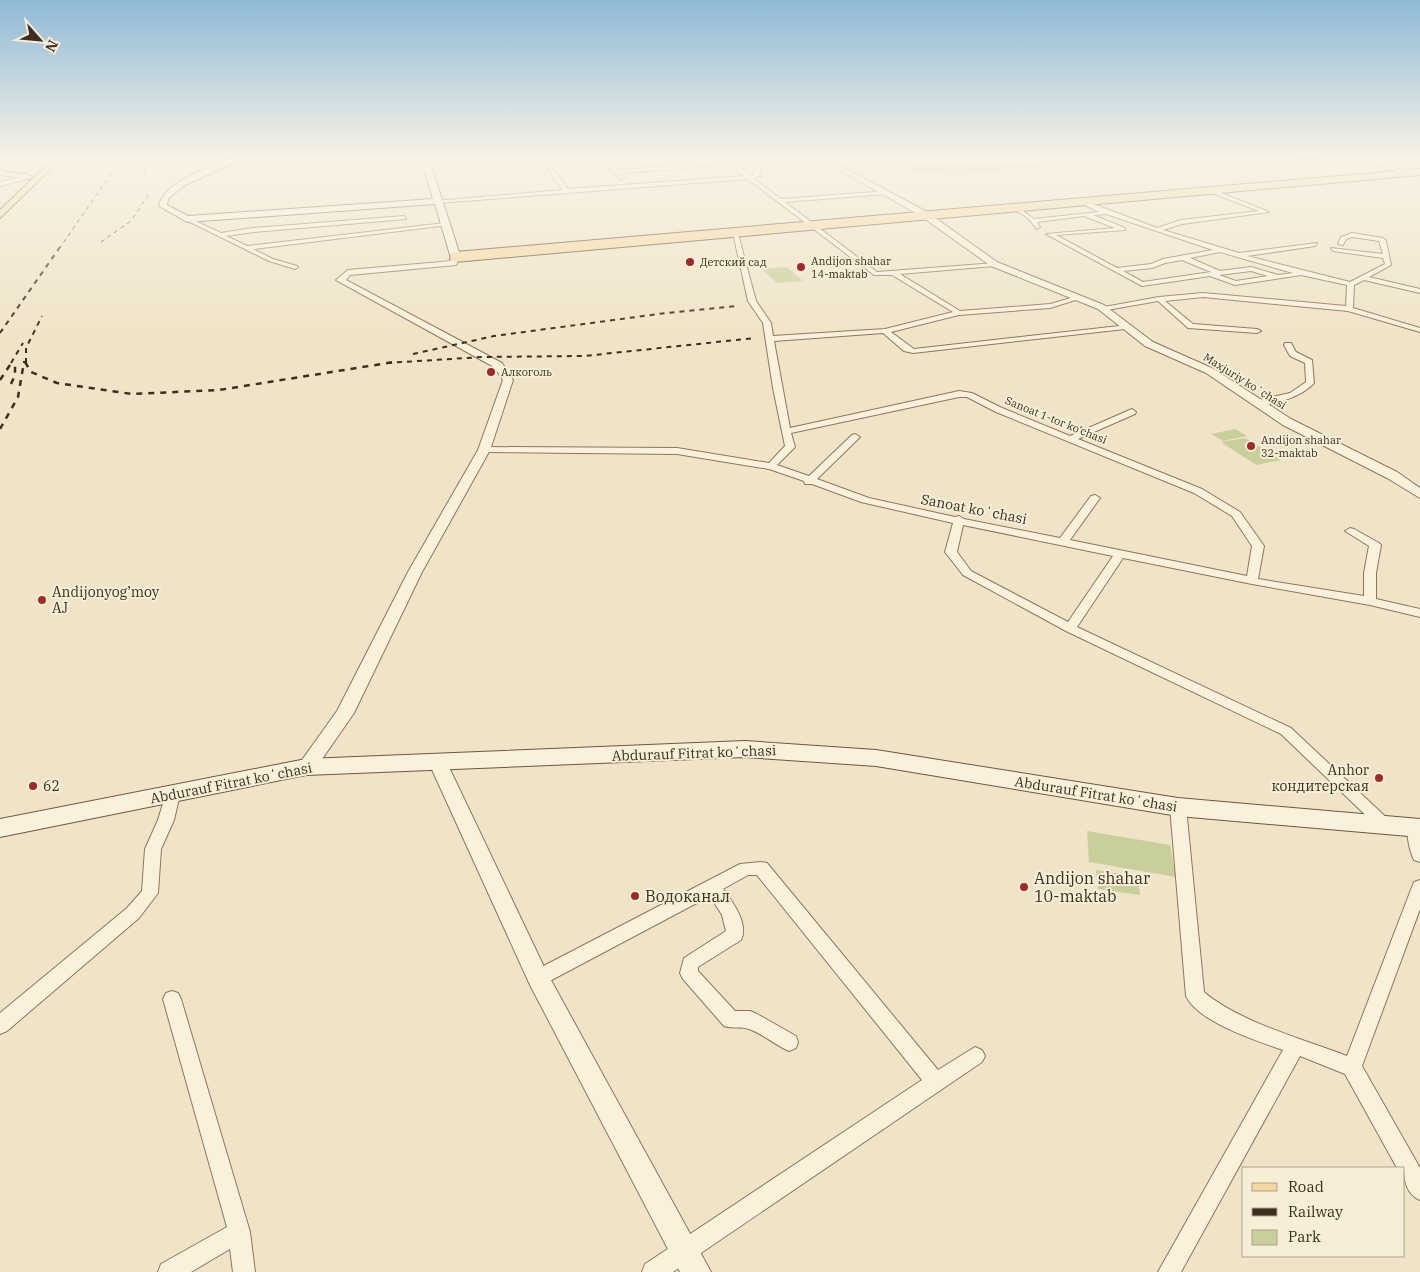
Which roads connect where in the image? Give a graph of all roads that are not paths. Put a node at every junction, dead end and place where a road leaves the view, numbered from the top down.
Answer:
1 (195, 218) edge
2 (399, 218) edge
3 (443, 218) edge
4 (802, 218) edge
5 (899, 218) edge
6 (929, 218) edge
7 (1030, 218) edge
8 (1053, 218) edge
9 (1096, 218) edge
10 (1121, 218) edge
11 (1212, 218) edge
12 (187, 219) joint
13 (1034, 221) junction
14 (445, 226) junction
15 (812, 226) junction
16 (1145, 226) junction
17 (1123, 229) junction
18 (1158, 230) junction
19 (735, 234) junction
20 (1049, 234) junction
21 (220, 235) junction
22 (1314, 244) dead end
23 (1341, 244) dead end
24 (245, 248) junction
25 (559, 248) junction
26 (1220, 250) junction
27 (1333, 250) dead end
28 (1204, 253) junction
29 (1239, 255) junction
30 (455, 257) junction
31 (1387, 257) junction
32 (1183, 258) junction
33 (1223, 260) dead end
34 (1233, 262) dead end
35 (994, 264) junction
36 (295, 267) dead end
37 (1251, 269) junction
38 (1117, 270) junction
39 (893, 273) junction
40 (1219, 273) junction
41 (1210, 274) junction
42 (1301, 274) junction
43 (1278, 277) junction
44 (1364, 278) junction
45 (1351, 284) junction
46 (1418, 291) dead end
47 (1078, 298) junction
48 (1158, 299) junction
49 (1104, 309) junction
50 (1349, 309) junction
51 (959, 313) junction
52 (1125, 327) junction
53 (1420, 330) edge
54 (885, 331) junction
55 (1257, 331) dead end
56 (770, 339) junction
57 (1288, 345) dead end
58 (1258, 403) junction
59 (1132, 412) dead end
60 (786, 431) junction
61 (855, 437) dead end
62 (1070, 439) junction
63 (484, 450) junction
64 (771, 466) junction
65 (809, 482) junction
66 (1420, 494) edge
67 (1096, 498) dead end
68 (959, 519) junction
69 (1350, 531) dead end
70 (1064, 541) junction
71 (1120, 554) junction
72 (1252, 581) junction
73 (1370, 601) junction
74 (1420, 613) edge
75 (1070, 628) junction
76 (438, 763) junction
77 (306, 767) junction
78 (172, 794) junction
79 (1178, 807) junction
80 (1384, 824) junction
81 (0, 828) edge
82 (1418, 828) edge
83 (1420, 856) edge
84 (1420, 887) edge
85 (713, 888) junction
86 (538, 978) junction
87 (172, 999) dead end
88 (0, 1025) edge
89 (789, 1042) dead end
90 (1296, 1045) junction
91 (975, 1056) dead end
92 (1352, 1068) junction
93 (935, 1081) junction
94 (1420, 1189) edge
95 (239, 1232) junction
96 (684, 1250) junction
97 (169, 1272) edge
98 (244, 1272) edge
99 (653, 1272) edge
100 (696, 1272) edge
101 (1169, 1272) edge

1 - 12 main road
2 - 21 street
3 - 14 main road
4 - 15 street
5 - 15 main road
6 - 35 street, Maxjuriy koʻchasi
7 - 13 street
8 - 13 street
9 - 17 street
10 - 16 street
11 - 18 street
12 - 21 street
13 - 20 street
14 - 24 street
14 - 30 main road
15 - 19 main road
15 - 25 main road
15 - 39 street
16 - 17 street
16 - 18 street
17 - 20 street
18 - 26 street
19 - 25 main road
19 - 56 street
20 - 38 street
21 - 24 street
22 - 29 street
23 - 31 street
24 - 36 street
25 - 30 main road
26 - 28 street
26 - 29 street
27 - 31 street
28 - 32 street
28 - 33 street
29 - 42 street
30 - 63 street
31 - 44 street
32 - 38 street
32 - 40 street
34 - 37 street
35 - 39 street
35 - 47 street, Maxjuriy koʻchasi
37 - 40 street
37 - 43 street
38 - 41 street
39 - 51 street
40 - 41 street
41 - 43 street
42 - 43 street
42 - 45 street
44 - 45 street
44 - 46 street
45 - 50 street
47 - 49 street, Maxjuriy koʻchasi
47 - 51 street
48 - 49 street
48 - 50 street
48 - 55 street
49 - 52 street, Maxjuriy koʻchasi
50 - 53 street
51 - 54 street
52 - 54 street
52 - 58 street, Maxjuriy koʻchasi
54 - 56 street
56 - 60 street
57 - 58 street
58 - 66 street, Maxjuriy koʻchasi
59 - 62 street
60 - 62 street, Sanoat 1-tor ko‘chasi
60 - 64 street
61 - 65 street
62 - 72 street, Sanoat 1-tor ko‘chasi
63 - 64 street, Sanoat koʻchasi
63 - 77 street
64 - 65 street, Sanoat koʻchasi
65 - 68 street, Sanoat koʻchasi
67 - 70 street
68 - 70 street, Sanoat koʻchasi
68 - 75 street
69 - 73 street
70 - 71 street, Sanoat koʻchasi
71 - 72 street, Sanoat koʻchasi
71 - 75 street
72 - 73 street, Sanoat koʻchasi
73 - 74 street, Sanoat koʻchasi
75 - 80 street
76 - 77 main road, Abdurauf Fitrat koʻchasi
76 - 79 main road, Abdurauf Fitrat koʻchasi
76 - 86 street
77 - 78 main road, Abdurauf Fitrat koʻchasi
78 - 81 main road, Abdurauf Fitrat koʻchasi
78 - 88 street
79 - 80 main road, Abdurauf Fitrat koʻchasi
79 - 90 street
80 - 82 main road, Abdurauf Fitrat koʻchasi
82 - 83 street
84 - 92 street
85 - 86 street
85 - 89 street
85 - 93 street
86 - 96 street
87 - 95 street
90 - 92 street
90 - 101 street
91 - 93 street
92 - 94 street
93 - 96 street
95 - 97 street
95 - 98 street
96 - 99 street
96 - 100 street

